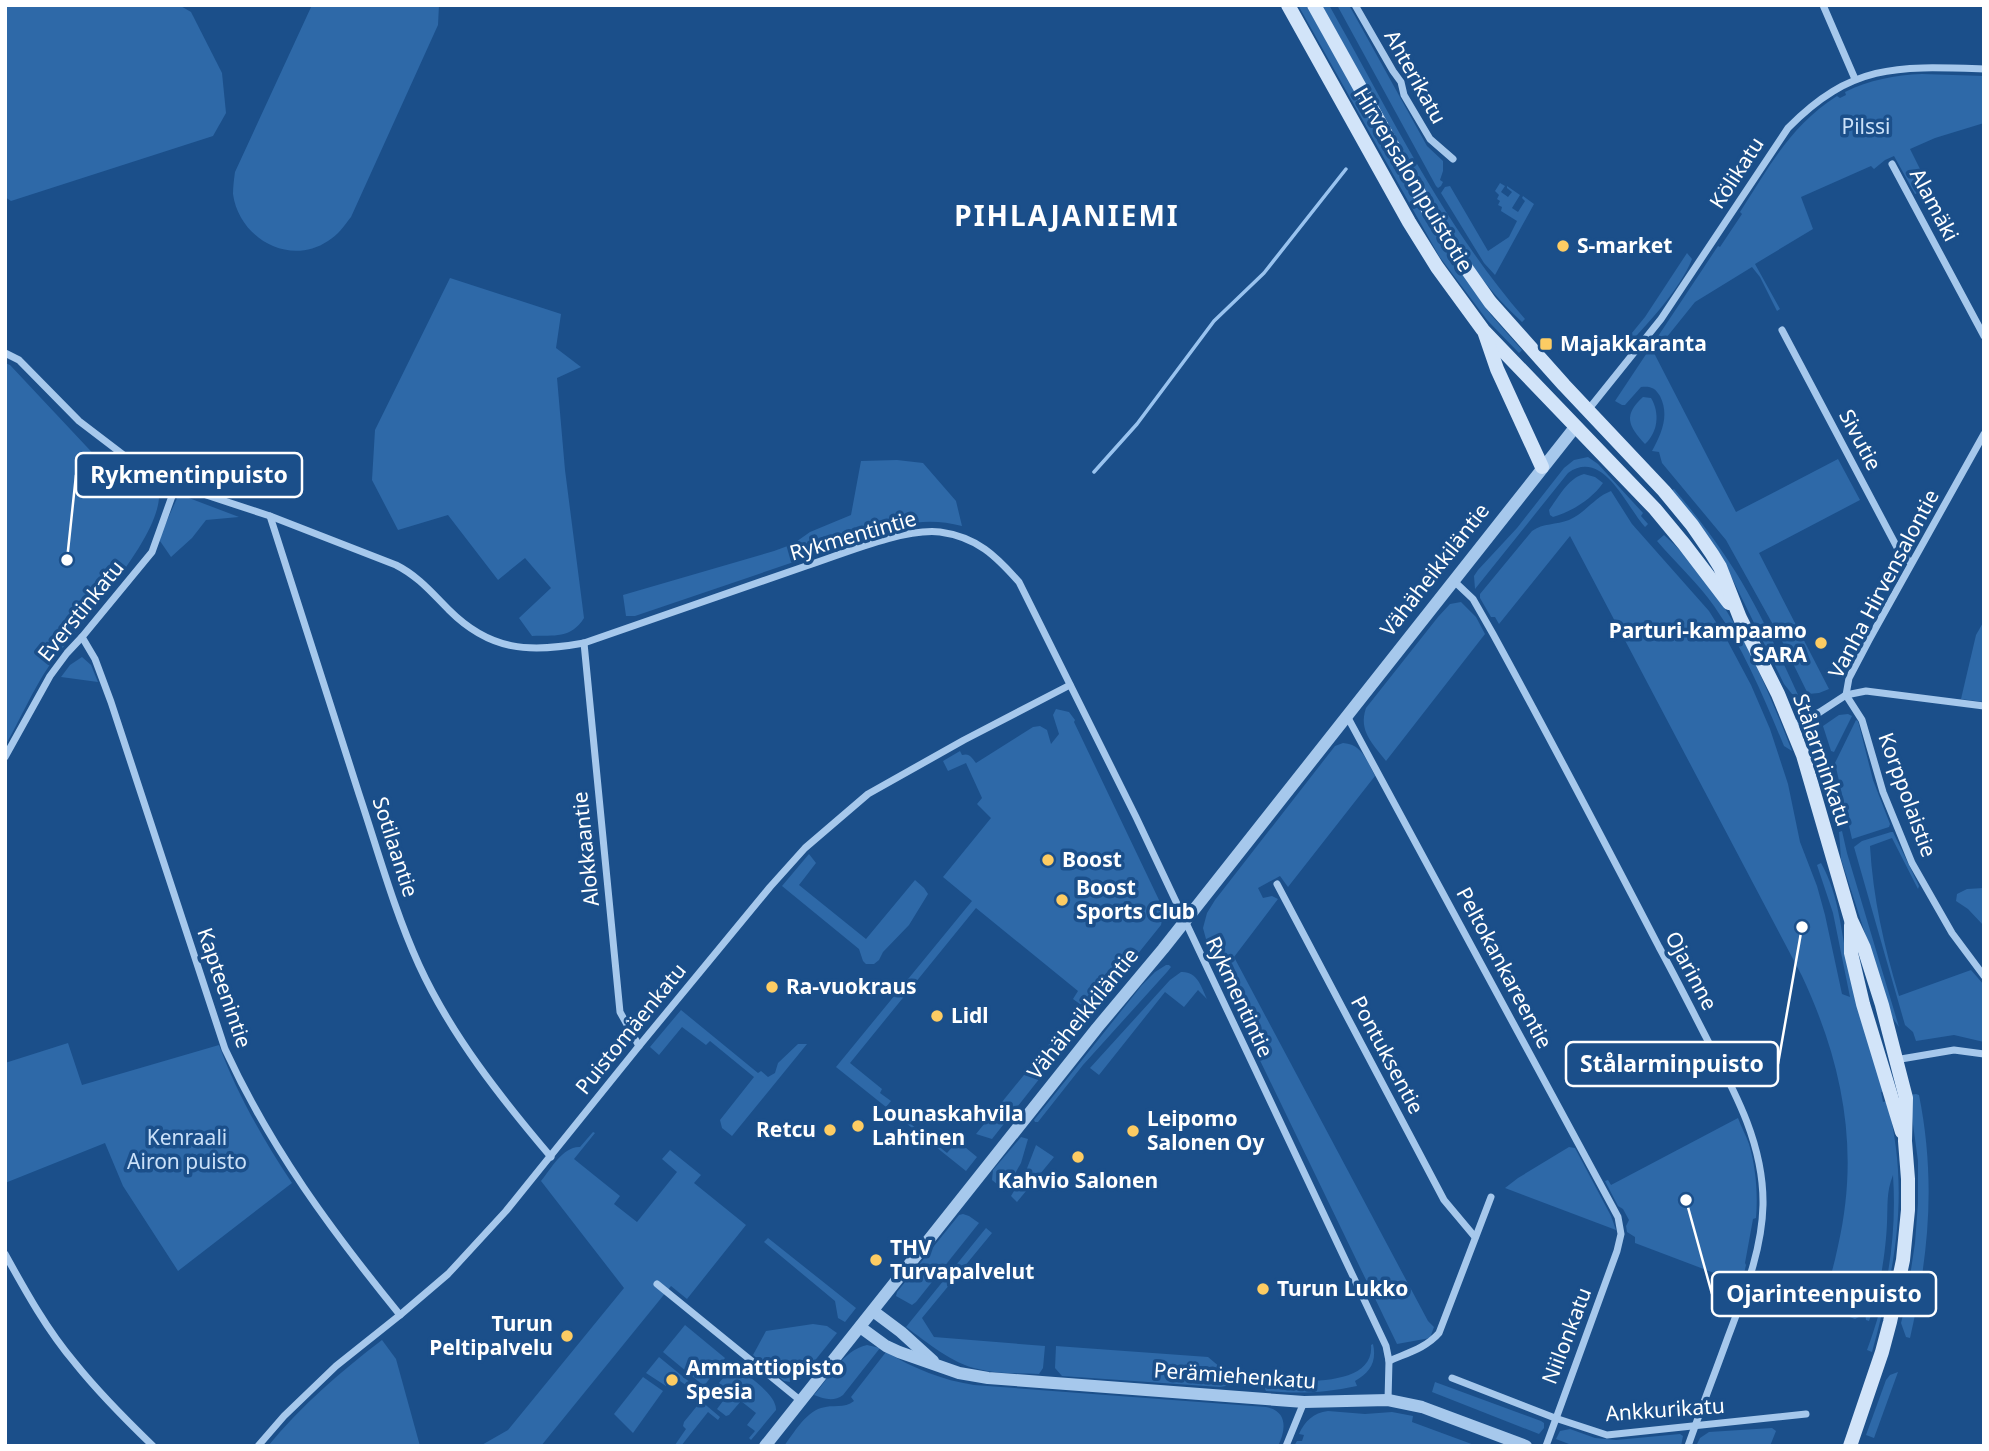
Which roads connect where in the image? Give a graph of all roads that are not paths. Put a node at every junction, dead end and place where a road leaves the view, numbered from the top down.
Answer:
1 (1288, 5) edge
2 (1314, 5) edge
3 (1356, 5) edge
4 (1823, 5) edge
5 (1984, 69) edge
6 (1854, 79) junction
7 (1452, 159) dead end
8 (1892, 164) dead end
9 (1483, 330) junction
10 (1782, 330) dead end
11 (1984, 336) edge
12 (5, 353) edge
13 (1588, 410) junction
14 (1576, 426) junction
15 (1984, 433) edge
16 (1542, 467) junction
17 (176, 485) junction
18 (270, 516) junction
19 (1911, 563) junction
20 (1454, 581) junction
21 (1740, 618) junction
22 (82, 638) junction
23 (584, 643) junction
24 (1070, 685) junction
25 (1846, 695) junction
26 (1984, 706) edge
27 (1347, 716) junction
28 (1791, 726) junction
29 (5, 757) edge
30 (1277, 884) dead end
31 (1851, 920) junction
32 (1185, 921) junction
33 (1984, 976) edge
34 (639, 1046) junction
35 (1984, 1054) edge
36 (1898, 1059) junction
37 (1881, 1063) junction
38 (1905, 1141) junction
39 (551, 1157) junction
40 (1491, 1197) dead end
41 (1475, 1237) junction
42 (1620, 1239) joint
43 (5, 1254) edge
44 (657, 1284) dead end
45 (873, 1311) junction
46 (400, 1315) junction
47 (860, 1327) junction
48 (1389, 1361) junction
49 (936, 1364) junction
50 (1451, 1378) dead end
51 (1388, 1400) junction
52 (801, 1401) junction
53 (1304, 1402) junction
54 (1806, 1414) dead end
55 (1555, 1418) junction
56 (1694, 1427) junction
57 (153, 1446) edge
58 (258, 1446) edge
59 (765, 1446) edge
60 (1286, 1446) edge
61 (1525, 1446) edge
62 (1546, 1446) edge
63 (1688, 1446) edge
64 (1850, 1446) edge

1 - 9 main road, Hirvensalon puistotie
2 - 13 main road, Hirvensalon puistotie
3 - 7 street, Ahterikatu
4 - 6 street
5 - 6 street, Kölikatu
6 - 13 street, Kölikatu
8 - 11 street, Alamäki
9 - 14 main road, Hirvensalon puistotie
9 - 16 main road
10 - 19 street, Sivutie
12 - 17 street, Rykmentintie
13 - 14 main road, Vähäheikkiläntie
13 - 21 main road, Stålarminkatu
14 - 16 street, Vähäheikkiläntie
14 - 21 main road, Stålarminkatu
15 - 19 street, Vanha Hirvensalontie
16 - 20 street, Vähäheikkiläntie
17 - 18 street, Rykmentintie
17 - 22 street, Everstinkatu
18 - 23 street, Rykmentintie
18 - 39 street, Sotilaantie
19 - 25 street, Vanha Hirvensalontie
20 - 27 street, Vähäheikkiläntie
20 - 56 street, Ojarinne
21 - 28 main road, Stålarminkatu
22 - 29 street, Everstinkatu
22 - 46 street, Kapteenintie
23 - 24 street, Rykmentintie
23 - 34 street, Alokkaantie
24 - 32 street, Rykmentintie
24 - 34 street, Puistomäenkatu
25 - 26 street
25 - 28 street, Vanha Hirvensalontie
25 - 33 street, Korppolaistie
27 - 32 street, Vähäheikkiläntie
27 - 42 street, Peltokankareentie
28 - 31 main road, Stålarminkatu
30 - 41 street, Pontuksentie
31 - 36 main road, Stålarminkatu
31 - 37 main road, Stålarminkatu
32 - 45 street, Vähäheikkiläntie
32 - 48 street, Rykmentintie
34 - 39 street, Puistomäenkatu
35 - 36 street
36 - 37 street
36 - 38 main road, Stålarminkatu
37 - 38 main road, Stålarminkatu
38 - 64 main road, Stålarminkatu
39 - 46 street, Puistomäenkatu
40 - 41 street
41 - 48 street
42 - 55 street, Niilonkatu
43 - 57 street
44 - 52 street
45 - 47 street, Vähäheikkiläntie
45 - 49 street, Perämiehenkatu
46 - 58 street, Puistomäenkatu
47 - 49 street, Perämiehenkatu
47 - 52 street, Vähäheikkiläntie
48 - 51 street, Rykmentintie
49 - 53 street, Perämiehenkatu
50 - 55 street, Ankkurikatu
51 - 53 street, Perämiehenkatu
51 - 61 street, Perämiehenkatu
52 - 59 street, Vähäheikkiläntie
53 - 60 street
54 - 56 street, Ankkurikatu
55 - 56 street, Ankkurikatu
55 - 62 street, Niilonkatu
56 - 63 street, Ojarinne

